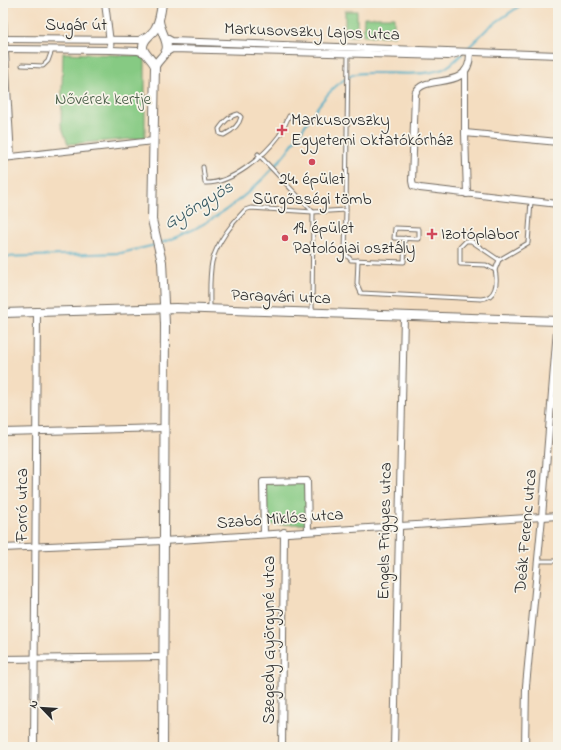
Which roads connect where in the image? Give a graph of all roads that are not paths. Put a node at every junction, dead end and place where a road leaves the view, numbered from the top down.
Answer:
1 (105, 3) edge
2 (162, 3) edge
3 (159, 18) junction
4 (3, 19) edge
5 (149, 36) junction
6 (163, 36) junction
7 (4, 39) edge
8 (110, 39) junction
9 (314, 46) junction
10 (349, 47) junction
11 (4, 49) edge
12 (52, 50) junction
13 (111, 50) junction
14 (460, 52) junction
15 (472, 53) junction
16 (314, 54) junction
17 (348, 54) junction
18 (148, 55) junction
19 (163, 55) junction
20 (558, 55) edge
21 (22, 65) dead end
22 (155, 66) junction
23 (466, 71) junction
24 (154, 96) junction
25 (145, 97) dead end
26 (289, 116) dead end
27 (234, 128) joint
28 (465, 133) junction
29 (154, 141) junction
30 (558, 142) edge
31 (259, 155) junction
32 (11, 157) junction
33 (3, 158) edge
34 (203, 167) dead end
35 (468, 194) junction
36 (531, 201) junction
37 (558, 204) edge
38 (346, 210) junction
39 (313, 212) junction
40 (405, 238) junction
41 (358, 260) junction
42 (499, 260) junction
43 (495, 270) junction
44 (164, 308) junction
45 (210, 309) junction
46 (37, 311) junction
47 (3, 313) edge
48 (312, 313) junction
49 (404, 316) junction
50 (558, 317) edge
51 (558, 321) edge
52 (165, 428) junction
53 (36, 431) junction
54 (3, 432) edge
55 (558, 516) edge
56 (542, 517) junction
57 (399, 526) junction
58 (308, 531) junction
59 (284, 532) junction
60 (264, 534) junction
61 (163, 541) junction
62 (36, 547) junction
63 (3, 548) edge
64 (538, 561) junction
65 (558, 561) edge
66 (163, 657) junction
67 (35, 658) junction
68 (3, 659) edge
69 (34, 747) edge
70 (163, 747) edge
71 (282, 747) edge
72 (394, 747) edge
73 (525, 747) edge

1 - 8 street
2 - 3 street
3 - 5 street
3 - 6 street
4 - 7 street
5 - 6 street
5 - 8 street, Sugár út
5 - 18 street
6 - 9 street, Markusovszky Lajos utca
6 - 19 street
7 - 8 street, Sugár út
7 - 11 street
8 - 13 street
9 - 10 street, Markusovszky Lajos utca
9 - 16 street
10 - 14 street, Markusovszky Lajos utca
10 - 17 street
11 - 12 street, Sugár út
11 - 32 street
12 - 13 street, Sugár út
12 - 21 lane
13 - 18 street, Sugár út
14 - 15 street, Markusovszky Lajos utca
14 - 17 street, Markusovszky Lajos utca
15 - 20 street, Markusovszky Lajos utca
15 - 23 street
16 - 17 street, Markusovszky Lajos utca
16 - 19 street, Markusovszky Lajos utca
17 - 38 lane
18 - 19 street
18 - 22 street
19 - 22 street
22 - 24 street
23 - 28 street
23 - 35 street
24 - 25 lane
24 - 29 street
26 - 31 lane
27 - 27 lane
28 - 30 street
28 - 35 street
29 - 32 street
29 - 44 street
31 - 34 lane
31 - 39 lane
32 - 33 street
35 - 36 street
36 - 37 street
36 - 42 lane
38 - 39 lane
38 - 41 lane
39 - 45 lane
39 - 48 lane
40 - 40 lane
40 - 41 lane
41 - 43 lane
42 - 43 lane
42 - 43 lane
44 - 45 street, Paragvári utca
44 - 46 street, Paragvári utca
44 - 52 street
45 - 48 street, Paragvári utca
46 - 47 street, Paragvári utca
46 - 53 street, Forró utca
48 - 49 street, Paragvári utca
49 - 51 street, Paragvári utca
49 - 57 street, Engels Frigyes utca
50 - 51 street, Deák Ferenc utca
51 - 56 street, Deák Ferenc utca
52 - 53 street
52 - 61 street
53 - 54 street
53 - 62 street, Forró utca
55 - 56 street, Szabó Miklós utca
56 - 57 street, Szabó Miklós utca
56 - 64 street, Deák Ferenc utca
57 - 58 street, Szabó Miklós utca
57 - 72 street, Engels Frigyes utca
58 - 59 street, Szabó Miklós utca
58 - 60 street
59 - 60 street, Szabó Miklós utca
59 - 71 street, Szegedy Györgyné utca
60 - 61 street, Szabó Miklós utca
61 - 62 street, Szabó Miklós utca
61 - 66 street
62 - 63 street, Szabó Miklós utca
62 - 67 street, Forró utca
64 - 65 lane
64 - 73 street, Deák Ferenc utca
66 - 67 street
66 - 70 street
67 - 68 street
67 - 69 street, Forró utca

